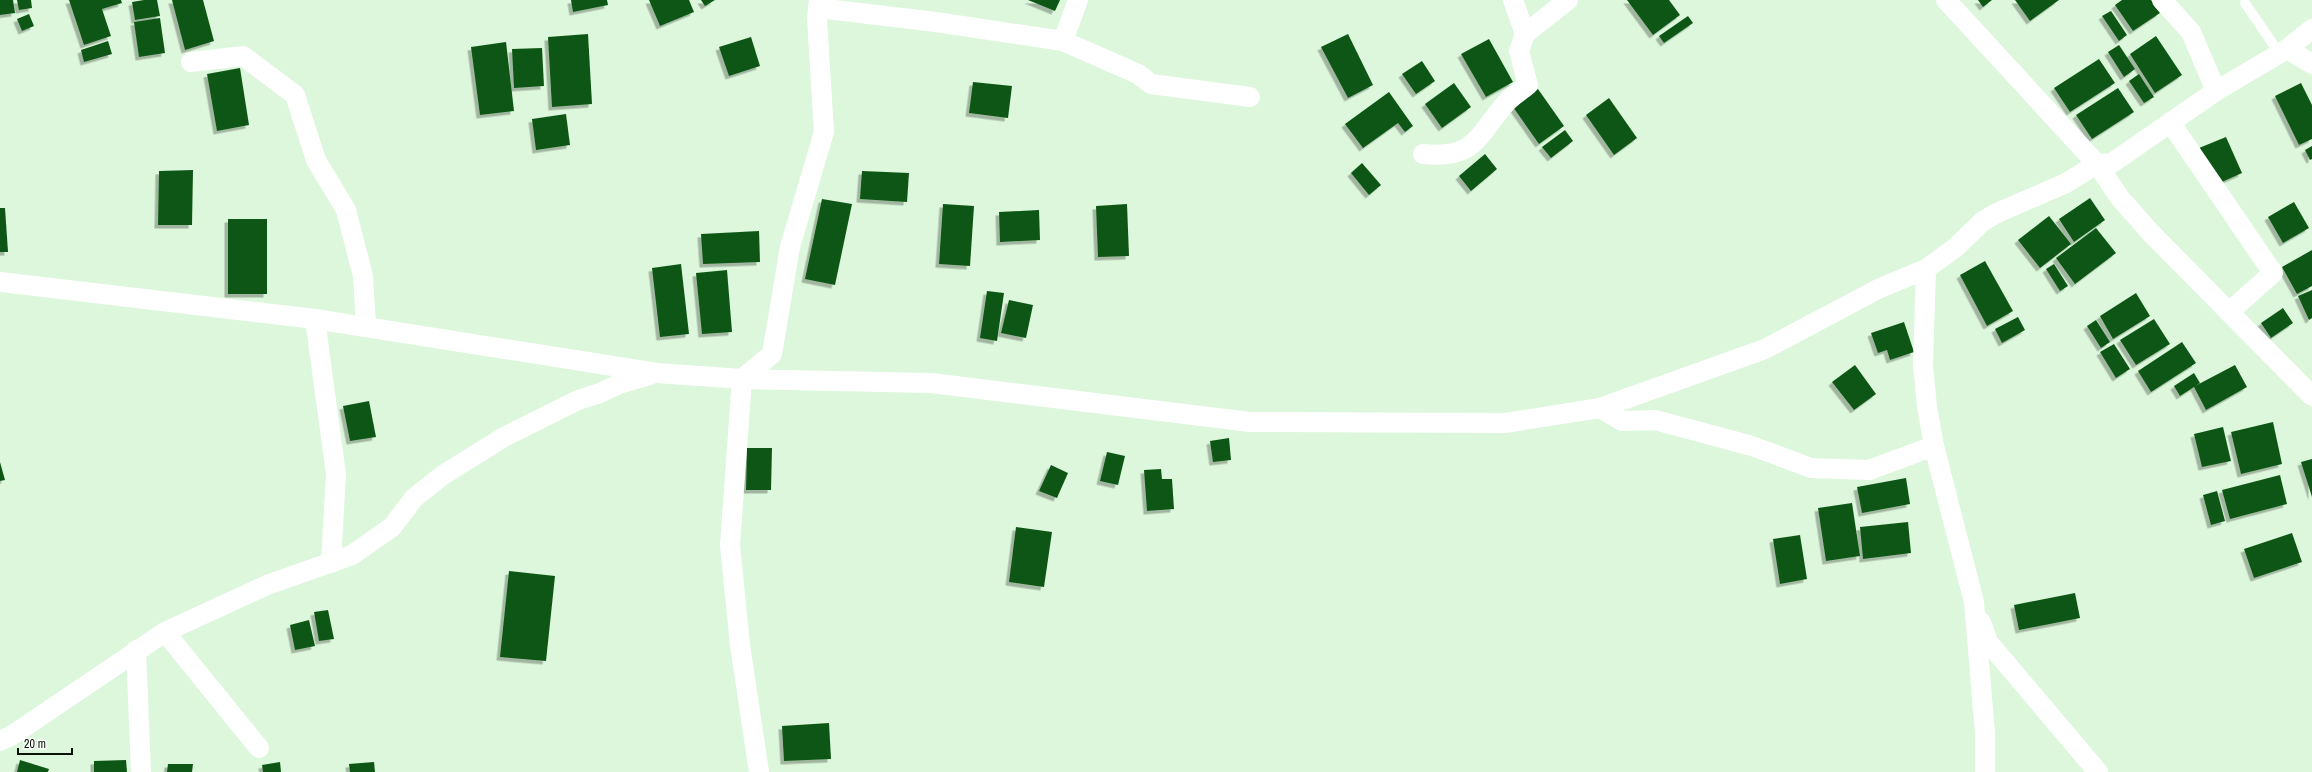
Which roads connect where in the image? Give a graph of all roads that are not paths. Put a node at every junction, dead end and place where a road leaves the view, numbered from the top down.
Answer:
1 (1078, 0) edge
2 (1513, 0) edge
3 (1568, 0) edge
4 (1946, 0) edge
5 (2162, 0) edge
6 (2245, 3) dead end
7 (819, 4) edge
8 (2312, 29) edge
9 (1525, 34) junction
10 (1063, 41) junction
11 (2283, 51) junction
12 (191, 62) dead end
13 (2312, 64) edge
14 (2216, 91) junction
15 (1250, 97) dead end
16 (2170, 122) junction
17 (1423, 154) dead end
18 (2105, 164) junction
19 (1926, 269) junction
20 (0, 282) edge
21 (2229, 312) junction
22 (315, 319) junction
23 (366, 327) junction
24 (657, 373) junction
25 (742, 379) junction
26 (2312, 396) edge
27 (1600, 408) junction
28 (1934, 446) junction
29 (331, 563) junction
30 (1974, 602) junction
31 (165, 632) junction
32 (136, 650) junction
33 (0, 741) edge
34 (259, 748) dead end
35 (141, 772) edge
36 (759, 772) edge
37 (1985, 772) edge
38 (2098, 772) edge

1 - 10 street
2 - 9 street
3 - 9 street
4 - 18 street
5 - 14 street
6 - 11 lane
7 - 10 street
7 - 25 street
8 - 11 street
9 - 17 street
10 - 15 street
11 - 13 street
11 - 14 street
12 - 23 street
14 - 16 street
16 - 18 street
16 - 21 street
18 - 19 street
18 - 21 street
19 - 27 street
19 - 28 street
20 - 22 street
21 - 26 street
22 - 23 street
22 - 29 street
23 - 24 street
24 - 25 street
24 - 29 street
25 - 27 street
25 - 36 street
27 - 28 street
28 - 30 street
29 - 31 street
30 - 37 street
30 - 38 street
31 - 32 street
31 - 34 street
32 - 33 street
32 - 35 street

